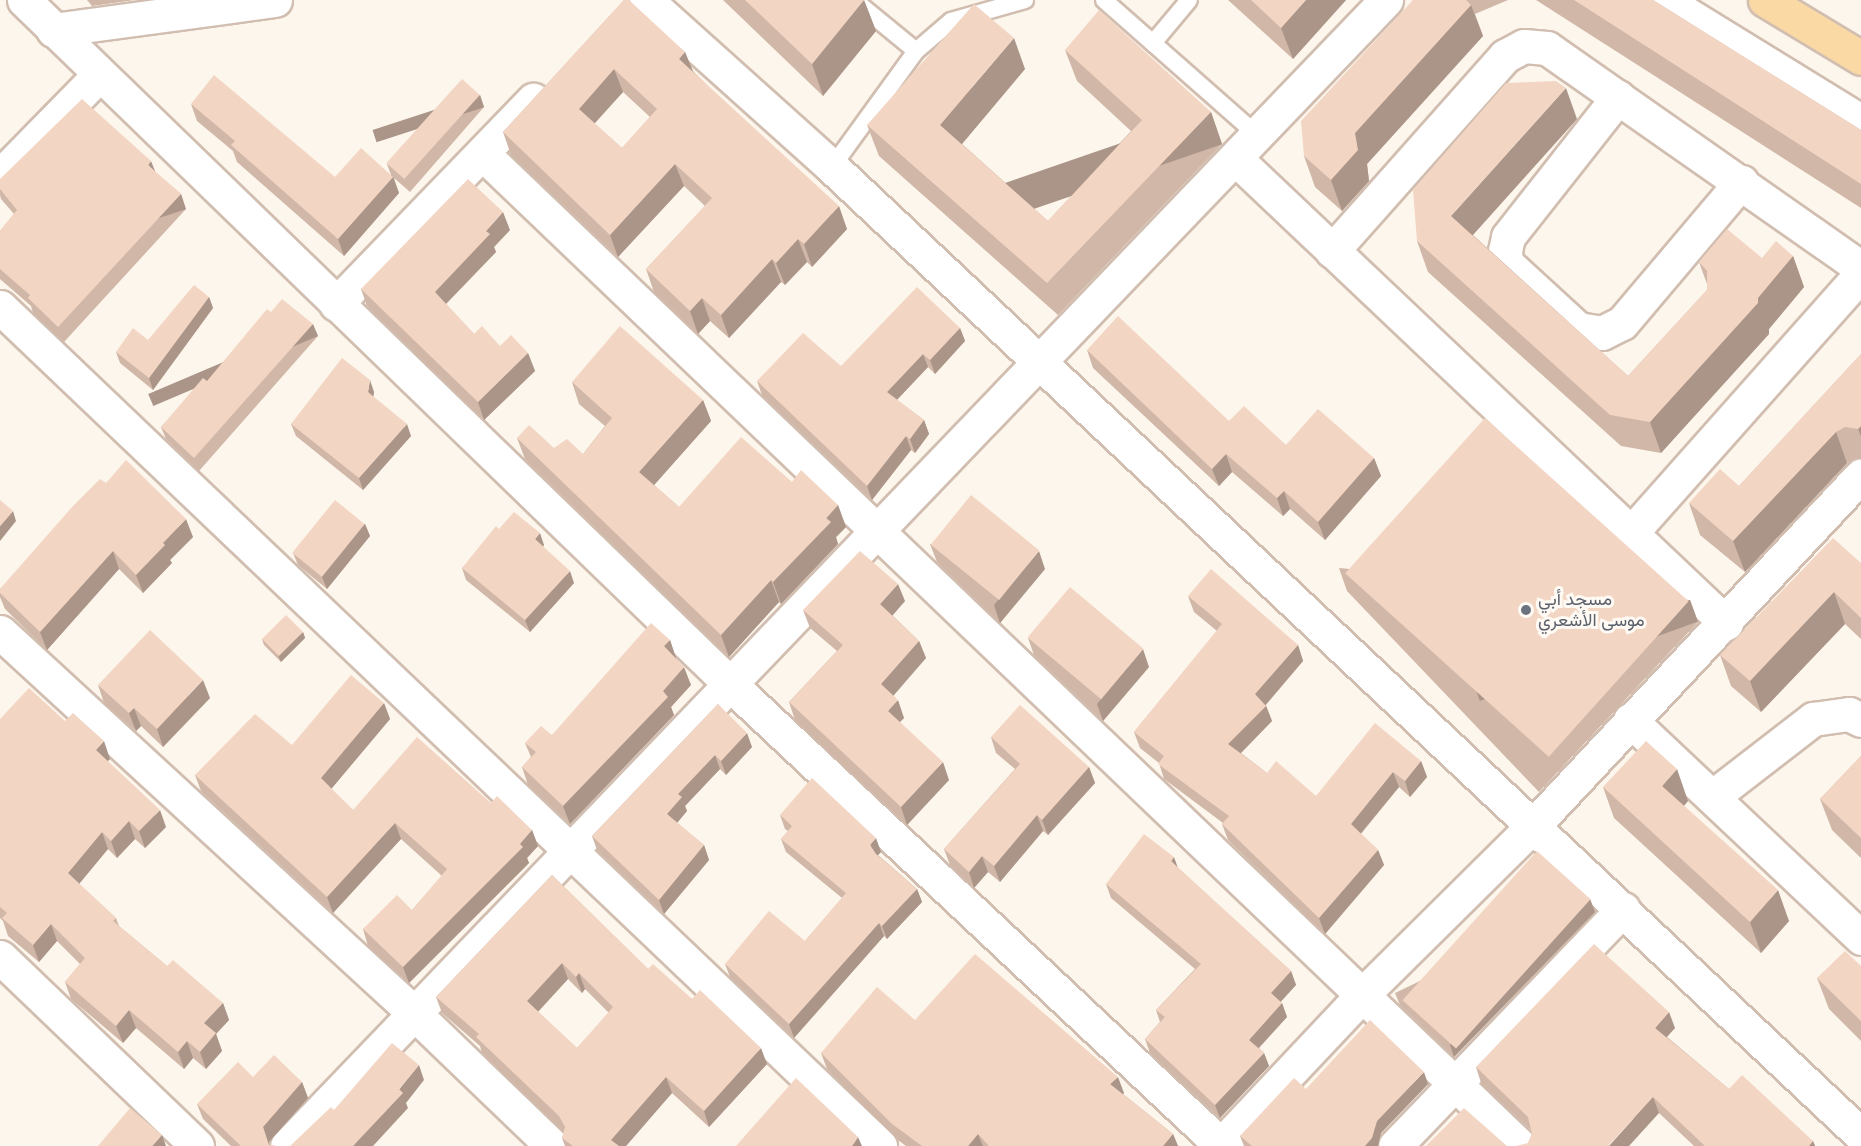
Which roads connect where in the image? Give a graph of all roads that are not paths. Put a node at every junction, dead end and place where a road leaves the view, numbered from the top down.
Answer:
1 (24, 0) edge
2 (275, 0) edge
3 (854, 0) edge
4 (1025, 0) edge
5 (1104, 0) edge
6 (1189, 0) edge
7 (1386, 0) edge
8 (1664, 0) edge
9 (1765, 0) edge
10 (630, 3) edge
11 (53, 30) junction
12 (1153, 43) junction
13 (916, 51) junction
14 (1861, 58) edge
15 (98, 76) junction
16 (555, 77) edge
17 (1618, 97) junction
18 (1861, 122) edge
19 (1247, 148) junction
20 (483, 154) junction
21 (832, 167) junction
22 (0, 176) edge
23 (1741, 182) junction
24 (1332, 251) junction
25 (1861, 268) edge
26 (1861, 274) edge
27 (336, 304) junction
28 (0, 307) edge
29 (1038, 364) junction
30 (1861, 476) edge
31 (876, 531) junction
32 (1631, 533) junction
33 (1726, 623) junction
34 (0, 632) edge
35 (730, 684) junction
36 (1630, 720) junction
37 (1861, 720) edge
38 (1712, 797) junction
39 (1533, 826) junction
40 (570, 849) junction
41 (1623, 909) junction
42 (1861, 938) edge
43 (0, 957) edge
44 (1364, 994) junction
45 (414, 1013) junction
46 (1455, 1085) junction
47 (1861, 1135) edge
48 (197, 1146) edge
49 (287, 1146) edge
50 (552, 1146) edge
51 (880, 1146) edge
52 (1220, 1146) edge
53 (1395, 1146) edge
54 (1521, 1146) edge

1 - 11 street
2 - 11 street
3 - 13 lane
4 - 13 lane
5 - 12 lane
6 - 12 lane
7 - 19 street
8 - 18 street
9 - 14 main road
10 - 21 street
11 - 15 street
12 - 19 lane
13 - 21 lane
15 - 22 street
15 - 27 street
16 - 20 street
17 - 23 street
17 - 23 street
17 - 24 street
19 - 24 street
19 - 29 street
20 - 27 street
20 - 31 street
21 - 29 street
23 - 25 street
24 - 32 street
26 - 32 street
27 - 35 street
28 - 40 street
29 - 31 street
29 - 39 street
30 - 33 street
31 - 35 street
31 - 44 street
32 - 33 street
33 - 36 street
34 - 45 street
35 - 40 street
35 - 52 street
36 - 38 street
36 - 39 street
37 - 38 street
38 - 42 street
39 - 41 street
39 - 44 street
40 - 45 street
40 - 51 street
41 - 46 street
41 - 47 street
43 - 48 street
44 - 46 street
44 - 52 street
45 - 49 street
45 - 50 street
46 - 53 street
46 - 54 street

